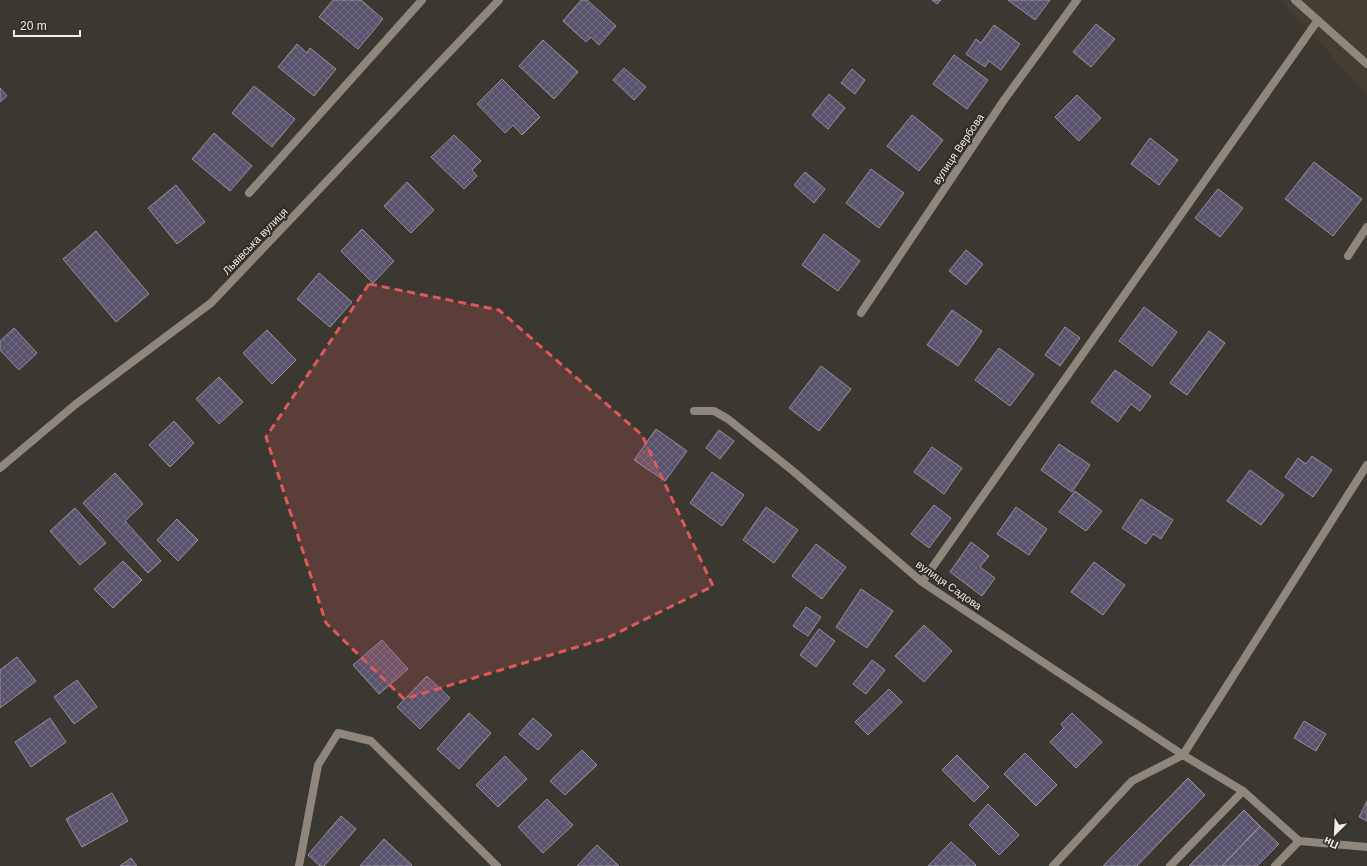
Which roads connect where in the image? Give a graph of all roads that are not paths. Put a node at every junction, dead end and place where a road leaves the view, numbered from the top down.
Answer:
1 (422, 0) edge
2 (499, 0) edge
3 (1077, 0) edge
4 (1295, 0) edge
5 (1318, 20) junction
6 (1367, 64) edge
7 (249, 193) dead end
8 (1367, 227) edge
9 (1348, 256) dead end
10 (861, 313) dead end
11 (694, 411) dead end
12 (1367, 465) edge
13 (0, 468) edge
14 (922, 582) junction
15 (1183, 755) junction
16 (1243, 791) junction
17 (1299, 841) junction
18 (1367, 847) edge
19 (299, 866) edge
20 (497, 866) edge
21 (1053, 866) edge
22 (1170, 866) edge
23 (1275, 866) edge

1 - 7 street
2 - 13 street, Львівська вулиця
3 - 10 street, вулиця Вербова
4 - 5 street
5 - 6 street
5 - 14 street
8 - 9 street
11 - 14 street, вулиця Садова
12 - 15 street
14 - 15 street, вулиця Садова
15 - 16 street, вулиця Садова
15 - 21 street
16 - 17 street, вулиця Садова
16 - 22 street
17 - 18 street
17 - 23 street
19 - 20 street

